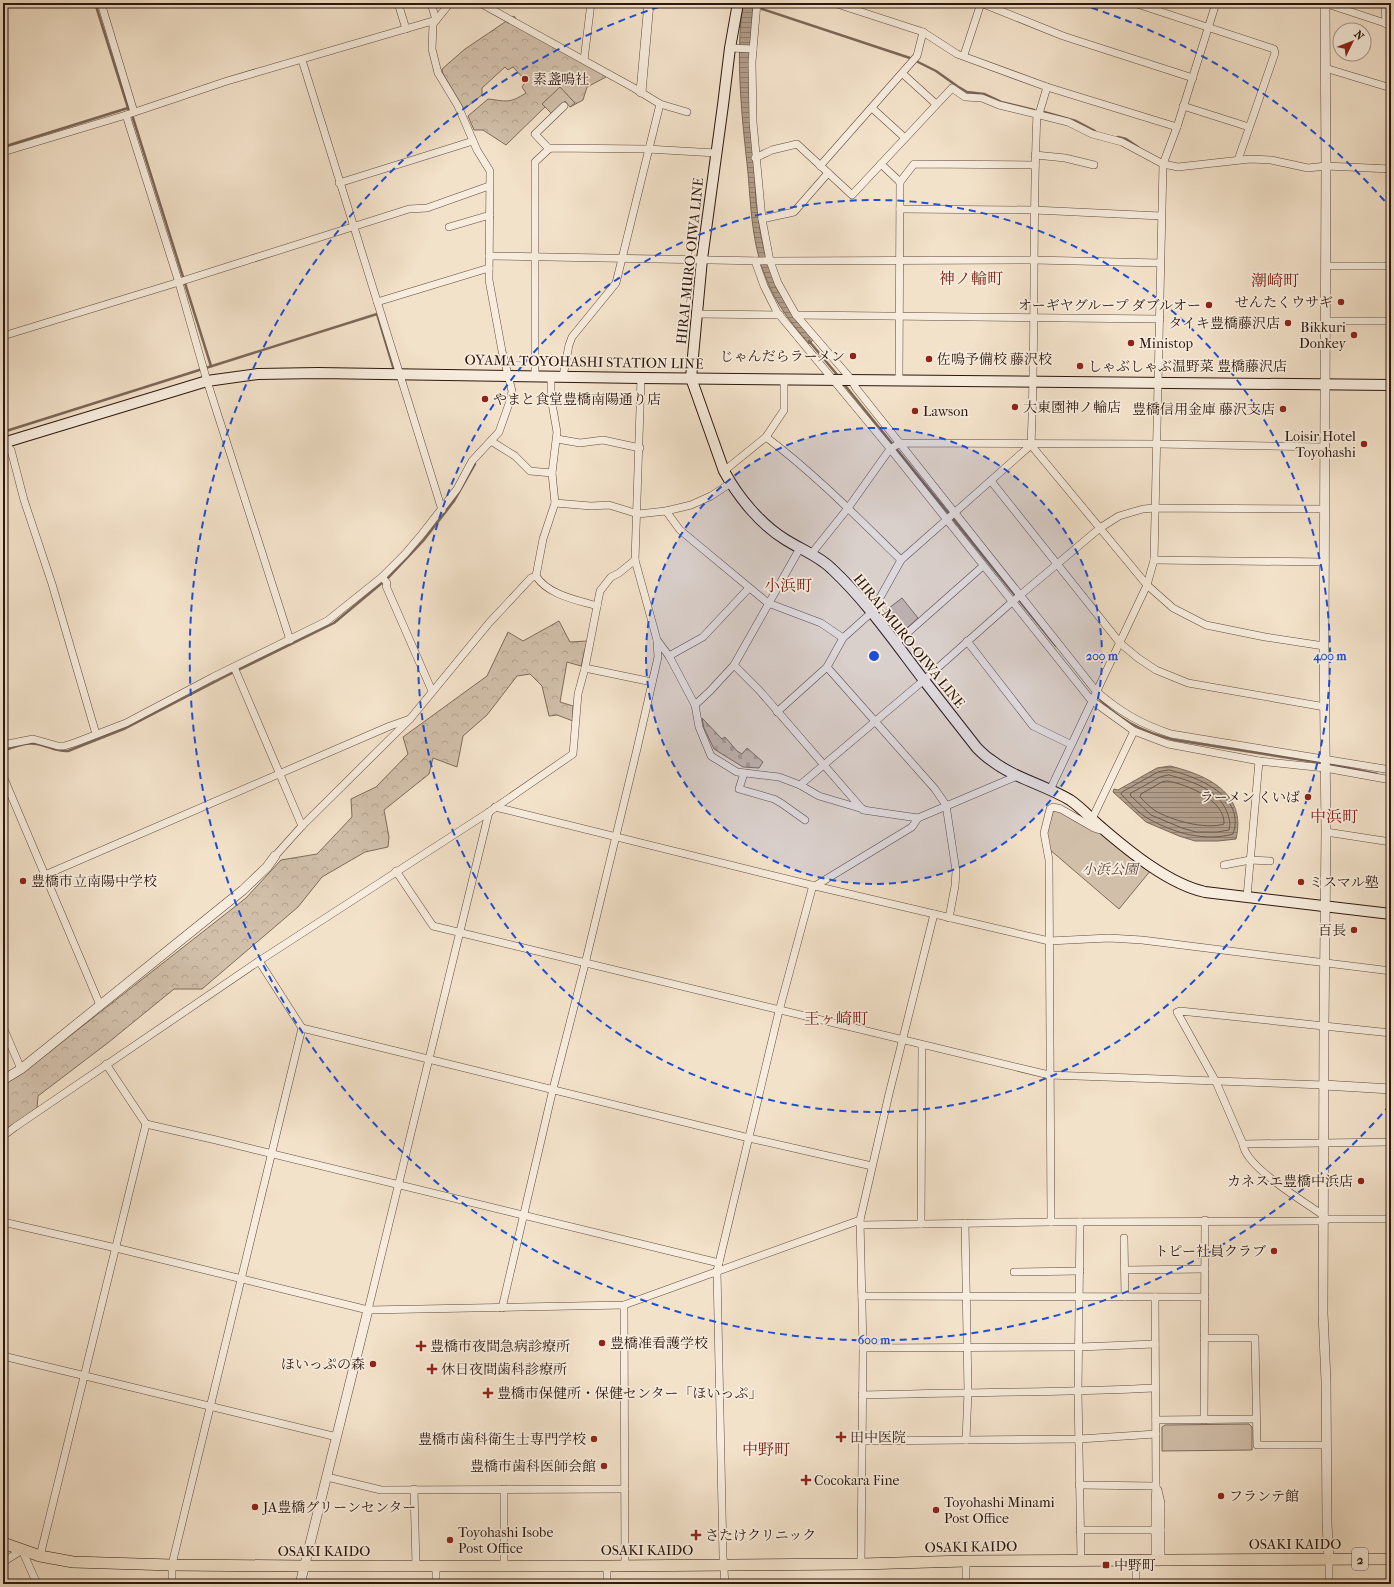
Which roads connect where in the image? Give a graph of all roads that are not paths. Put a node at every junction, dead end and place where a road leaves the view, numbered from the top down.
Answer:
1 (101, 3) edge
2 (398, 3) edge
3 (431, 3) edge
4 (450, 3) edge
5 (480, 3) edge
6 (591, 3) edge
7 (649, 3) edge
8 (738, 3) edge
9 (757, 3) edge
10 (834, 3) edge
11 (981, 3) edge
12 (1134, 3) edge
13 (1216, 3) edge
14 (1325, 3) edge
15 (1385, 3) edge
16 (436, 20) junction
17 (1388, 24) edge
18 (1209, 27) junction
19 (406, 29) junction
20 (923, 32) junction
21 (734, 48) junction
22 (753, 49) junction
23 (964, 55) junction
24 (302, 60) junction
25 (584, 60) junction
26 (1325, 68) junction
27 (903, 74) junction
28 (1193, 78) junction
29 (1048, 87) junction
30 (1391, 88) edge
31 (641, 92) junction
32 (660, 104) junction
33 (936, 104) junction
34 (564, 106) dead end
35 (1183, 106) junction
36 (872, 108) junction
37 (688, 112) dead end
38 (130, 113) junction
39 (1038, 114) junction
40 (1249, 126) junction
41 (1176, 127) junction
42 (905, 138) junction
43 (473, 141) junction
44 (549, 149) junction
45 (648, 149) junction
46 (3, 152) edge
47 (716, 153) junction
48 (1035, 155) junction
49 (755, 158) junction
50 (1238, 160) junction
51 (881, 164) junction
52 (1163, 164) junction
53 (1035, 165) junction
54 (1094, 165) dead end
55 (820, 166) junction
56 (1326, 166) junction
57 (1391, 169) edge
58 (828, 173) junction
59 (339, 182) junction
60 (900, 182) junction
61 (489, 186) junction
62 (900, 209) junction
63 (1034, 210) junction
64 (490, 215) junction
65 (1161, 216) junction
66 (762, 219) junction
67 (449, 227) dead end
68 (353, 228) junction
69 (489, 256) junction
70 (534, 256) junction
71 (622, 258) junction
72 (702, 259) junction
73 (1034, 260) junction
74 (755, 261) junction
75 (770, 261) junction
76 (899, 261) junction
77 (1160, 263) junction
78 (1325, 266) junction
79 (1391, 266) edge
80 (489, 268) junction
81 (179, 283) junction
82 (377, 302) junction
83 (697, 314) junction
84 (780, 315) junction
85 (796, 315) junction
86 (898, 315) junction
87 (1034, 317) junction
88 (1160, 319) junction
89 (1325, 321) junction
90 (1391, 321) edge
91 (3, 336) edge
92 (399, 374) junction
93 (535, 375) junction
94 (508, 376) junction
95 (551, 376) junction
96 (563, 376) junction
97 (206, 377) junction
98 (641, 378) junction
99 (691, 378) junction
100 (784, 379) junction
101 (833, 379) junction
102 (849, 379) junction
103 (899, 380) junction
104 (1034, 382) junction
105 (1158, 382) junction
106 (1325, 384) junction
107 (1391, 385) edge
108 (766, 437) junction
109 (557, 439) junction
110 (4, 441) edge
111 (491, 441) junction
112 (900, 443) junction
113 (1157, 444) junction
114 (1031, 445) junction
115 (1324, 447) junction
116 (640, 448) junction
117 (890, 450) junction
118 (724, 471) junction
119 (552, 474) junction
120 (991, 481) junction
121 (731, 483) junction
122 (555, 503) junction
123 (848, 508) junction
124 (1155, 508) junction
125 (1325, 509) junction
126 (442, 510) junction
127 (666, 511) junction
128 (955, 512) junction
129 (638, 514) junction
130 (947, 519) junction
131 (1100, 528) junction
132 (800, 548) junction
133 (812, 553) junction
134 (635, 560) junction
135 (901, 560) junction
136 (1154, 560) junction
137 (1325, 562) junction
138 (1057, 564) junction
139 (983, 566) junction
140 (536, 576) junction
141 (385, 580) junction
142 (1147, 585) junction
143 (749, 588) junction
144 (1021, 595) junction
145 (1012, 602) junction
146 (768, 603) junction
147 (597, 606) junction
148 (872, 612) junction
149 (843, 638) junction
150 (290, 640) junction
151 (657, 640) junction
152 (967, 641) junction
153 (1120, 642) junction
154 (896, 643) junction
155 (1324, 646) junction
156 (668, 656) junction
157 (734, 665) junction
158 (827, 667) junction
159 (586, 668) junction
160 (236, 671) junction
161 (924, 680) junction
162 (652, 682) junction
163 (432, 691) junction
164 (1096, 691) junction
165 (1091, 700) junction
166 (695, 705) junction
167 (1325, 707) junction
168 (777, 712) junction
169 (410, 719) junction
170 (874, 721) junction
171 (1134, 731) junction
172 (96, 734) junction
173 (1070, 744) junction
174 (3, 745) edge
175 (1325, 758) junction
176 (1259, 761) junction
177 (823, 764) junction
178 (1325, 768) junction
179 (1391, 770) edge
180 (744, 773) junction
181 (280, 774) junction
182 (3, 776) edge
183 (1017, 776) junction
184 (1391, 780) edge
185 (800, 785) junction
186 (1050, 790) junction
187 (946, 805) junction
188 (492, 810) junction
189 (863, 810) junction
190 (918, 818) junction
191 (1092, 819) junction
192 (805, 820) dead end
193 (302, 826) junction
194 (1103, 829) junction
195 (1326, 832) junction
196 (616, 837) junction
197 (1391, 842) edge
198 (275, 856) joint
199 (1250, 860) junction
200 (1270, 861) dead end
201 (1224, 865) dead end
202 (396, 871) junction
203 (45, 875) junction
204 (814, 886) junction
205 (1247, 897) junction
206 (1326, 906) junction
207 (934, 914) junction
208 (1391, 914) edge
209 (949, 918) junction
210 (459, 933) junction
211 (1049, 941) junction
212 (259, 961) junction
213 (1326, 963) junction
214 (586, 964) junction
215 (1391, 971) edge
216 (100, 1005) junction
217 (779, 1011) junction
218 (1324, 1026) junction
219 (3, 1027) edge
220 (302, 1028) junction
221 (1391, 1033) edge
222 (903, 1041) junction
223 (922, 1045) junction
224 (429, 1058) junction
225 (106, 1064) junction
226 (21, 1069) junction
227 (1049, 1076) junction
228 (3, 1080) edge
229 (1216, 1082) junction
230 (1324, 1085) junction
231 (1391, 1088) edge
232 (553, 1089) junction
233 (146, 1124) junction
234 (3, 1136) edge
235 (749, 1138) junction
236 (1324, 1142) junction
237 (1391, 1142) edge
238 (1244, 1144) junction
239 (271, 1154) junction
240 (872, 1166) junction
241 (398, 1185) junction
242 (523, 1215) junction
243 (1324, 1218) junction
244 (1391, 1219) edge
245 (1205, 1220) junction
246 (3, 1222) edge
247 (1051, 1222) junction
248 (1080, 1222) junction
249 (860, 1223) junction
250 (965, 1223) junction
251 (921, 1224) junction
252 (1124, 1238) dead end
253 (116, 1248) junction
254 (718, 1267) junction
255 (1205, 1269) junction
256 (1124, 1270) junction
257 (1080, 1271) junction
258 (1014, 1272) dead end
259 (242, 1280) junction
260 (862, 1296) junction
261 (966, 1297) junction
262 (1079, 1297) junction
263 (1125, 1297) junction
264 (1155, 1297) junction
265 (1205, 1297) junction
266 (624, 1305) junction
267 (502, 1308) junction
268 (368, 1310) junction
269 (1204, 1338) junction
270 (1155, 1344) junction
271 (967, 1346) junction
272 (1079, 1347) junction
273 (863, 1348) junction
274 (3, 1356) edge
275 (85, 1376) junction
276 (1155, 1388) junction
277 (968, 1392) junction
278 (1078, 1392) junction
279 (862, 1395) junction
280 (211, 1406) junction
281 (1256, 1419) junction
282 (1156, 1420) junction
283 (1204, 1420) junction
284 (1156, 1434) junction
285 (337, 1437) junction
286 (1079, 1439) junction
287 (966, 1440) junction
288 (862, 1441) junction
289 (1327, 1445) junction
290 (327, 1477) junction
291 (1080, 1485) junction
292 (1156, 1486) junction
293 (414, 1489) junction
294 (504, 1489) junction
295 (625, 1489) junction
296 (1080, 1530) junction
297 (1158, 1530) junction
298 (3, 1543) edge
299 (22, 1550) junction
300 (40, 1556) junction
301 (1158, 1559) junction
302 (1329, 1559) junction
303 (1391, 1559) edge
304 (1136, 1560) junction
305 (966, 1561) junction
306 (1081, 1561) junction
307 (3, 1562) edge
308 (861, 1564) junction
309 (172, 1565) junction
310 (724, 1565) junction
311 (305, 1566) junction
312 (416, 1566) junction
313 (436, 1566) junction
314 (504, 1566) junction
315 (607, 1566) junction
316 (625, 1566) junction
317 (37, 1584) edge
318 (172, 1584) edge
319 (300, 1584) edge
320 (436, 1584) edge
321 (607, 1584) edge
322 (725, 1584) edge
323 (966, 1584) edge
324 (1136, 1584) edge
325 (1329, 1584) edge

1 - 38 street
2 - 19 street
3 - 16 street
4 - 16 street
5 - 25 street
6 - 25 street
7 - 31 street
8 - 21 main road, HIRAI-MURO-OIWA LINE
9 - 22 street
10 - 20 street
11 - 23 street
11 - 28 street
12 - 18 street
13 - 18 street
14 - 17 street
14 - 26 street
15 - 17 street
16 - 19 street
16 - 43 street
18 - 28 street
18 - 40 street
19 - 24 street
20 - 23 street
20 - 27 street
21 - 22 street
21 - 47 main road, HIRAI-MURO-OIWA LINE
22 - 49 street
23 - 29 street
24 - 38 street
24 - 59 street
25 - 31 street
26 - 30 street
26 - 56 street
27 - 33 street
27 - 36 street
28 - 35 street
29 - 39 street
29 - 41 street
31 - 32 street
32 - 37 street
32 - 45 street
33 - 39 street
33 - 42 street
34 - 44 street
35 - 40 street
35 - 41 street
36 - 42 street
36 - 55 street
38 - 46 street
38 - 81 street
39 - 48 street
39 - 52 street
40 - 50 street
41 - 52 street
42 - 51 street
43 - 59 street
43 - 61 street
44 - 45 street
44 - 70 street
45 - 47 street
45 - 71 street
47 - 72 main road, HIRAI-MURO-OIWA LINE
48 - 53 street
48 - 54 street
49 - 55 street
49 - 66 street
50 - 52 street
50 - 56 street
51 - 58 street
51 - 60 street
52 - 65 street
53 - 60 street
53 - 63 street
55 - 58 street
56 - 57 street
56 - 78 street
58 - 66 street
59 - 68 street
60 - 62 street
61 - 64 street
61 - 68 street
62 - 63 street
62 - 76 street
63 - 65 street
63 - 73 street
64 - 67 street
64 - 69 street
65 - 77 street
66 - 75 street
68 - 81 street
68 - 82 street
69 - 70 street
69 - 80 street
70 - 71 street
70 - 93 street
71 - 72 street
71 - 96 street
72 - 74 street
72 - 83 main road, HIRAI-MURO-OIWA LINE
73 - 76 street
73 - 77 street
73 - 87 street
74 - 75 street
74 - 84 street
75 - 76 street
75 - 85 street
76 - 86 street
77 - 88 street
78 - 79 street
78 - 89 street
80 - 82 street
80 - 94 street
81 - 91 street
81 - 97 street
82 - 92 street
83 - 84 street
83 - 99 main road, HIRAI-MURO-OIWA LINE
84 - 101 street
85 - 86 street
85 - 102 street
86 - 87 street
86 - 103 street
87 - 88 street
87 - 104 street
88 - 105 street
89 - 90 street
89 - 106 street
92 - 94 main road, OYAMA-TOYOHASHI STATION LINE
92 - 97 main road, OYAMA-TOYOHASHI STATION LINE
92 - 126 street
93 - 94 main road, OYAMA-TOYOHASHI STATION LINE
93 - 95 main road, OYAMA-TOYOHASHI STATION LINE
94 - 111 street
95 - 96 main road, OYAMA-TOYOHASHI STATION LINE
95 - 109 street
96 - 98 main road, OYAMA-TOYOHASHI STATION LINE
97 - 110 main road, OYAMA-TOYOHASHI STATION LINE
97 - 150 street
98 - 99 main road, OYAMA-TOYOHASHI STATION LINE
98 - 116 street
99 - 100 main road, OYAMA-TOYOHASHI STATION LINE
99 - 118 main road, HIRAI-MURO-OIWA LINE
100 - 101 main road, OYAMA-TOYOHASHI STATION LINE
100 - 108 street
101 - 102 main road, OYAMA-TOYOHASHI STATION LINE
101 - 117 street
102 - 103 main road, OYAMA-TOYOHASHI STATION LINE
102 - 112 street
103 - 104 main road, OYAMA-TOYOHASHI STATION LINE
104 - 105 main road, OYAMA-TOYOHASHI STATION LINE
104 - 114 street
105 - 106 main road, OYAMA-TOYOHASHI STATION LINE
105 - 113 street
106 - 107 main road, OYAMA-TOYOHASHI STATION LINE
106 - 115 street
108 - 118 street
108 - 123 street
109 - 116 street
109 - 119 street
110 - 172 street
111 - 119 street
111 - 126 street
112 - 114 street
112 - 117 street
112 - 128 street
113 - 114 street
113 - 115 street
113 - 124 street
114 - 120 street
114 - 131 street
115 - 125 street
116 - 129 street
117 - 123 street
117 - 130 street
118 - 121 main road, HIRAI-MURO-OIWA LINE
119 - 122 street
120 - 128 street
120 - 138 street
121 - 127 street
121 - 132 main road, HIRAI-MURO-OIWA LINE
122 - 129 street
122 - 140 street
123 - 133 street
123 - 135 street
124 - 125 street
124 - 131 street
124 - 136 street
125 - 137 street
126 - 141 street
127 - 129 street
127 - 143 street
128 - 130 street
128 - 144 street
129 - 134 street
130 - 135 street
130 - 139 street
131 - 138 street
131 - 142 street
132 - 133 main road, HIRAI-MURO-OIWA LINE
132 - 146 street
133 - 148 main road, HIRAI-MURO-OIWA LINE
134 - 147 street
134 - 151 street
135 - 148 street
136 - 137 street
136 - 142 street
137 - 155 street
138 - 144 street
138 - 153 street
139 - 145 street
139 - 154 street
140 - 147 street
140 - 163 street
141 - 150 street
141 - 163 street
142 - 153 street
142 - 155 street
143 - 146 street
143 - 156 street
144 - 145 street
144 - 164 street
145 - 152 street
145 - 165 street
146 - 149 street
146 - 157 street
147 - 159 street
148 - 149 street
148 - 154 main road, HIRAI-MURO-OIWA LINE
149 - 158 street
150 - 160 street
151 - 156 street
151 - 162 street
152 - 161 street
152 - 173 street
153 - 164 street
153 - 167 street
154 - 161 main road, HIRAI-MURO-OIWA LINE
155 - 167 street
156 - 166 street
157 - 166 street
157 - 168 street
158 - 168 street
158 - 170 street
159 - 162 street
159 - 188 street
160 - 172 street
160 - 181 street
161 - 170 street
161 - 183 main road, HIRAI-MURO-OIWA LINE
162 - 196 street
163 - 169 street
164 - 165 street
164 - 175 street
165 - 171 street
165 - 173 street
166 - 180 street
167 - 175 street
168 - 177 street
169 - 181 street
169 - 193 street
170 - 177 street
170 - 187 street
171 - 176 street
171 - 191 street
172 - 174 street
173 - 186 street
175 - 178 street
175 - 179 street
176 - 178 street
176 - 199 street
177 - 185 street
177 - 189 street
178 - 184 street
178 - 195 street
180 - 185 street
180 - 192 street
181 - 193 street
181 - 203 street
182 - 203 street
183 - 186 main road, HIRAI-MURO-OIWA LINE
183 - 187 street
185 - 189 street
186 - 191 main road, HIRAI-MURO-OIWA LINE
187 - 190 street
187 - 209 street
188 - 196 street
188 - 202 street
188 - 210 street
189 - 190 street
190 - 204 street
191 - 194 main road, HIRAI-MURO-OIWA LINE
193 - 198 street
194 - 205 main road, HIRAI-MURO-OIWA LINE
194 - 211 street
195 - 197 street
195 - 206 street
196 - 204 street
196 - 214 street
198 - 216 street
199 - 200 street
199 - 201 street
199 - 205 street
202 - 210 street
202 - 212 street
203 - 216 street
204 - 207 street
204 - 217 street
205 - 206 main road, HIRAI-MURO-OIWA LINE
206 - 208 main road, HIRAI-MURO-OIWA LINE
206 - 213 street
207 - 209 street
207 - 222 street
209 - 211 street
210 - 214 street
210 - 224 street
211 - 213 street
211 - 227 street
212 - 220 street
212 - 225 street
213 - 215 street
213 - 218 street
214 - 217 street
214 - 232 street
216 - 226 street
217 - 222 street
217 - 235 street
218 - 221 street
218 - 229 street
218 - 230 street
219 - 226 street
220 - 224 street
220 - 239 street
222 - 223 street
222 - 240 street
223 - 227 street
223 - 251 street
224 - 232 street
224 - 241 street
225 - 233 street
225 - 234 street
226 - 228 street
227 - 229 street
227 - 247 street
229 - 230 street
229 - 238 street
230 - 231 street
230 - 236 street
232 - 235 street
232 - 242 street
233 - 239 street
233 - 253 street
235 - 240 street
235 - 254 street
236 - 237 street
236 - 238 street
236 - 243 street
238 - 243 street
239 - 241 street
239 - 259 street
240 - 249 street
241 - 242 street
241 - 268 street
242 - 254 street
242 - 267 street
243 - 244 street
243 - 245 street
243 - 289 street
245 - 248 street
245 - 255 street
246 - 253 street
247 - 248 street
247 - 250 street
248 - 257 street
249 - 251 street
249 - 254 street
249 - 260 street
250 - 251 street
250 - 261 street
252 - 256 street
253 - 259 street
253 - 275 street
254 - 266 street
254 - 310 street
255 - 256 street
255 - 265 street
256 - 263 street
257 - 258 street
257 - 262 street
259 - 268 street
259 - 280 street
260 - 261 street
260 - 273 street
261 - 262 street
261 - 271 street
262 - 263 street
262 - 272 street
263 - 264 street
264 - 265 street
264 - 270 street
265 - 269 street
266 - 267 street
266 - 295 street
267 - 268 street
268 - 285 street
269 - 281 street
269 - 283 street
270 - 272 street
270 - 276 street
271 - 272 street
271 - 273 street
271 - 277 street
272 - 278 street
273 - 279 street
274 - 275 street
275 - 280 street
275 - 300 street
276 - 278 street
276 - 282 street
277 - 278 street
277 - 279 street
277 - 287 street
278 - 286 street
279 - 288 street
280 - 285 street
280 - 309 street
281 - 283 street
281 - 289 street
282 - 283 street
282 - 284 street
284 - 286 street
284 - 292 street
285 - 290 street
286 - 287 street
286 - 291 street
287 - 288 street
288 - 308 street
289 - 302 street
290 - 293 street
290 - 311 street
291 - 292 street
291 - 296 street
292 - 297 street
293 - 294 street
293 - 312 street
294 - 295 street
294 - 314 street
295 - 316 street
296 - 297 street
296 - 306 street
297 - 301 street
298 - 299 main road, OSAKI KAIDO / 2
299 - 300 main road, OSAKI KAIDO / 2
299 - 307 street
299 - 317 street
300 - 309 main road, OSAKI KAIDO / 2
301 - 302 main road, OSAKI KAIDO / 2
301 - 304 main road, OSAKI KAIDO / 2
302 - 303 main road, OSAKI KAIDO / 2
302 - 325 street
304 - 306 main road, OSAKI KAIDO / 2
304 - 324 street
305 - 306 main road, OSAKI KAIDO / 2
305 - 308 main road, OSAKI KAIDO / 2
305 - 323 street
308 - 310 main road, OSAKI KAIDO / 2
309 - 311 main road, OSAKI KAIDO / 2
309 - 318 street
310 - 316 main road, OSAKI KAIDO / 2
310 - 322 street
311 - 312 main road, OSAKI KAIDO / 2
311 - 319 street
312 - 313 main road, OSAKI KAIDO / 2
313 - 314 main road, OSAKI KAIDO / 2
313 - 320 street
314 - 315 main road, OSAKI KAIDO / 2
315 - 316 main road, OSAKI KAIDO / 2
315 - 321 street

